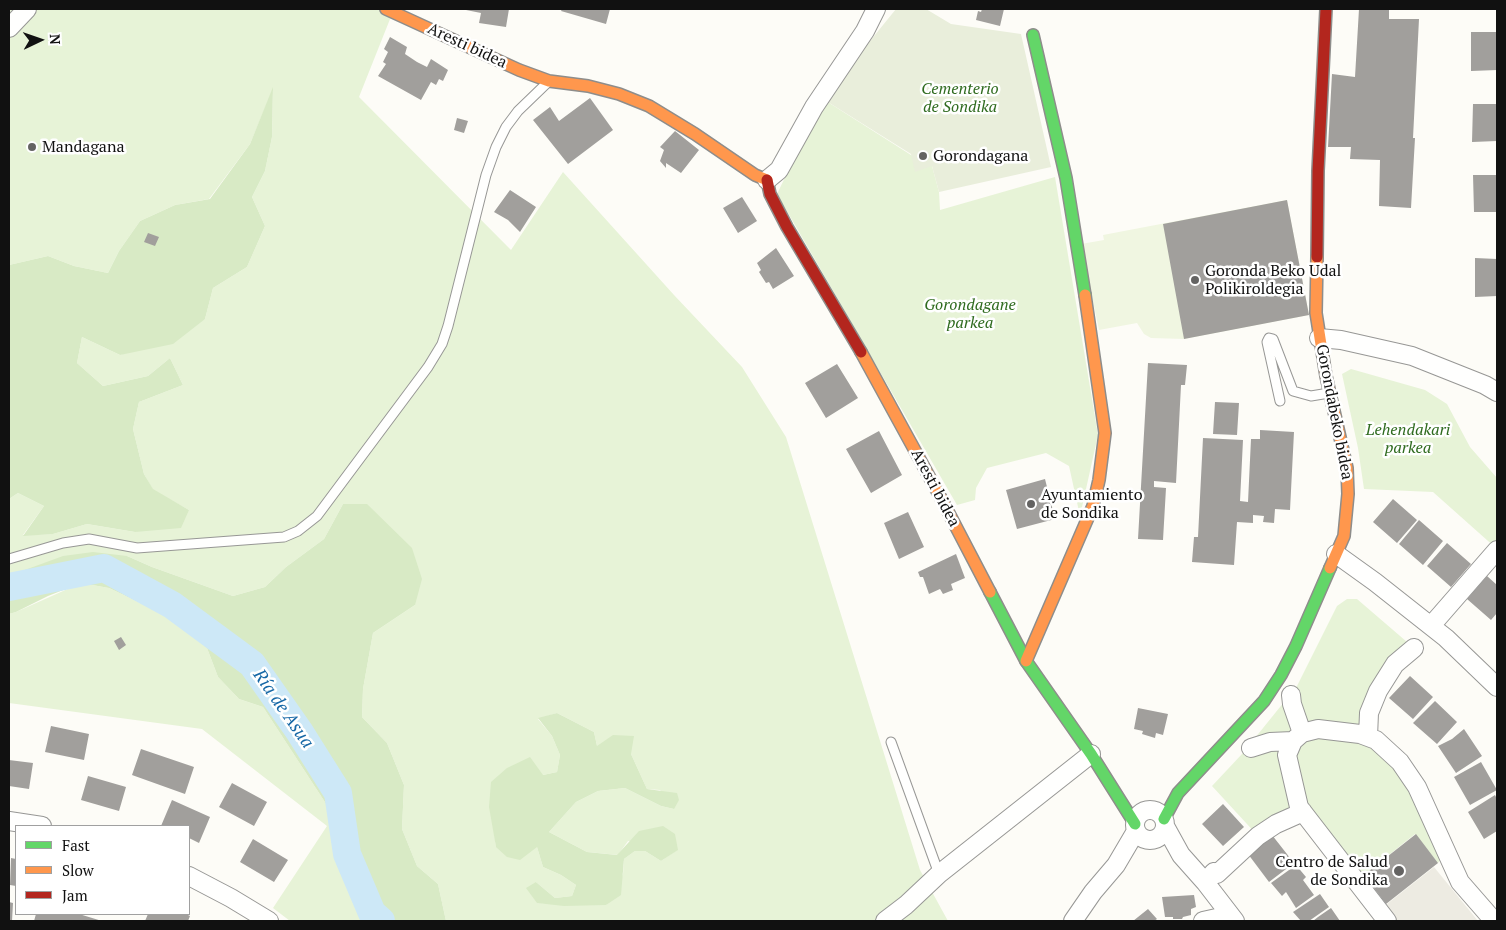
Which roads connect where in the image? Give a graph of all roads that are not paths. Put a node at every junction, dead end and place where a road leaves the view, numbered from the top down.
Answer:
1 (27, 9) edge
2 (386, 9) edge
3 (1326, 9) edge
4 (872, 11) edge
5 (9, 28) edge
6 (1033, 34) dead end
7 (549, 80) junction
8 (767, 180) junction
9 (1319, 338) junction
10 (1493, 388) edge
11 (1330, 393) junction
12 (1280, 401) dead end
13 (1497, 550) edge
14 (1336, 554) junction
15 (9, 559) edge
16 (1436, 620) dead end
17 (1414, 648) dead end
18 (1026, 661) junction
19 (1497, 687) edge
20 (1291, 695) dead end
21 (1298, 737) junction
22 (1368, 737) junction
23 (891, 742) dead end
24 (1251, 748) dead end
25 (1091, 754) junction
26 (1114, 789) joint
27 (1178, 793) joint
28 (1303, 812) junction
29 (9, 820) edge
30 (36, 825) edge
31 (1149, 825) junction
32 (939, 874) junction
33 (190, 877) edge
34 (1205, 882) junction
35 (1228, 919) edge
36 (269, 921) edge
37 (885, 921) edge
38 (1073, 921) edge
39 (1203, 921) edge
40 (1387, 921) edge
41 (1494, 921) edge

1 - 5 street
2 - 7 street, Aresti bidea
3 - 9 street, Gorondabeko bidea
4 - 8 street
6 - 18 street
7 - 8 street, Aresti bidea
7 - 15 lane
8 - 18 street, Aresti bidea
9 - 10 street
9 - 11 street, Gorondabeko bidea
11 - 12 lane
11 - 14 street, Gorondabeko bidea
13 - 16 street
14 - 19 street
14 - 27 street, Gorondabeko bidea
17 - 22 street
18 - 25 street, Aresti bidea
20 - 21 street
21 - 22 street
21 - 24 street
21 - 28 street
22 - 41 street
23 - 32 lane
25 - 26 street, Aresti bidea
25 - 32 street
26 - 31 street, Aresti bidea
27 - 31 street, Gorondabeko bidea
28 - 34 street
28 - 40 street
29 - 30 street
31 - 34 street, Aresti bidea
31 - 38 street, Gorondabeko bidea
32 - 37 street
33 - 36 street
34 - 35 street, Aresti bidea
35 - 39 street

